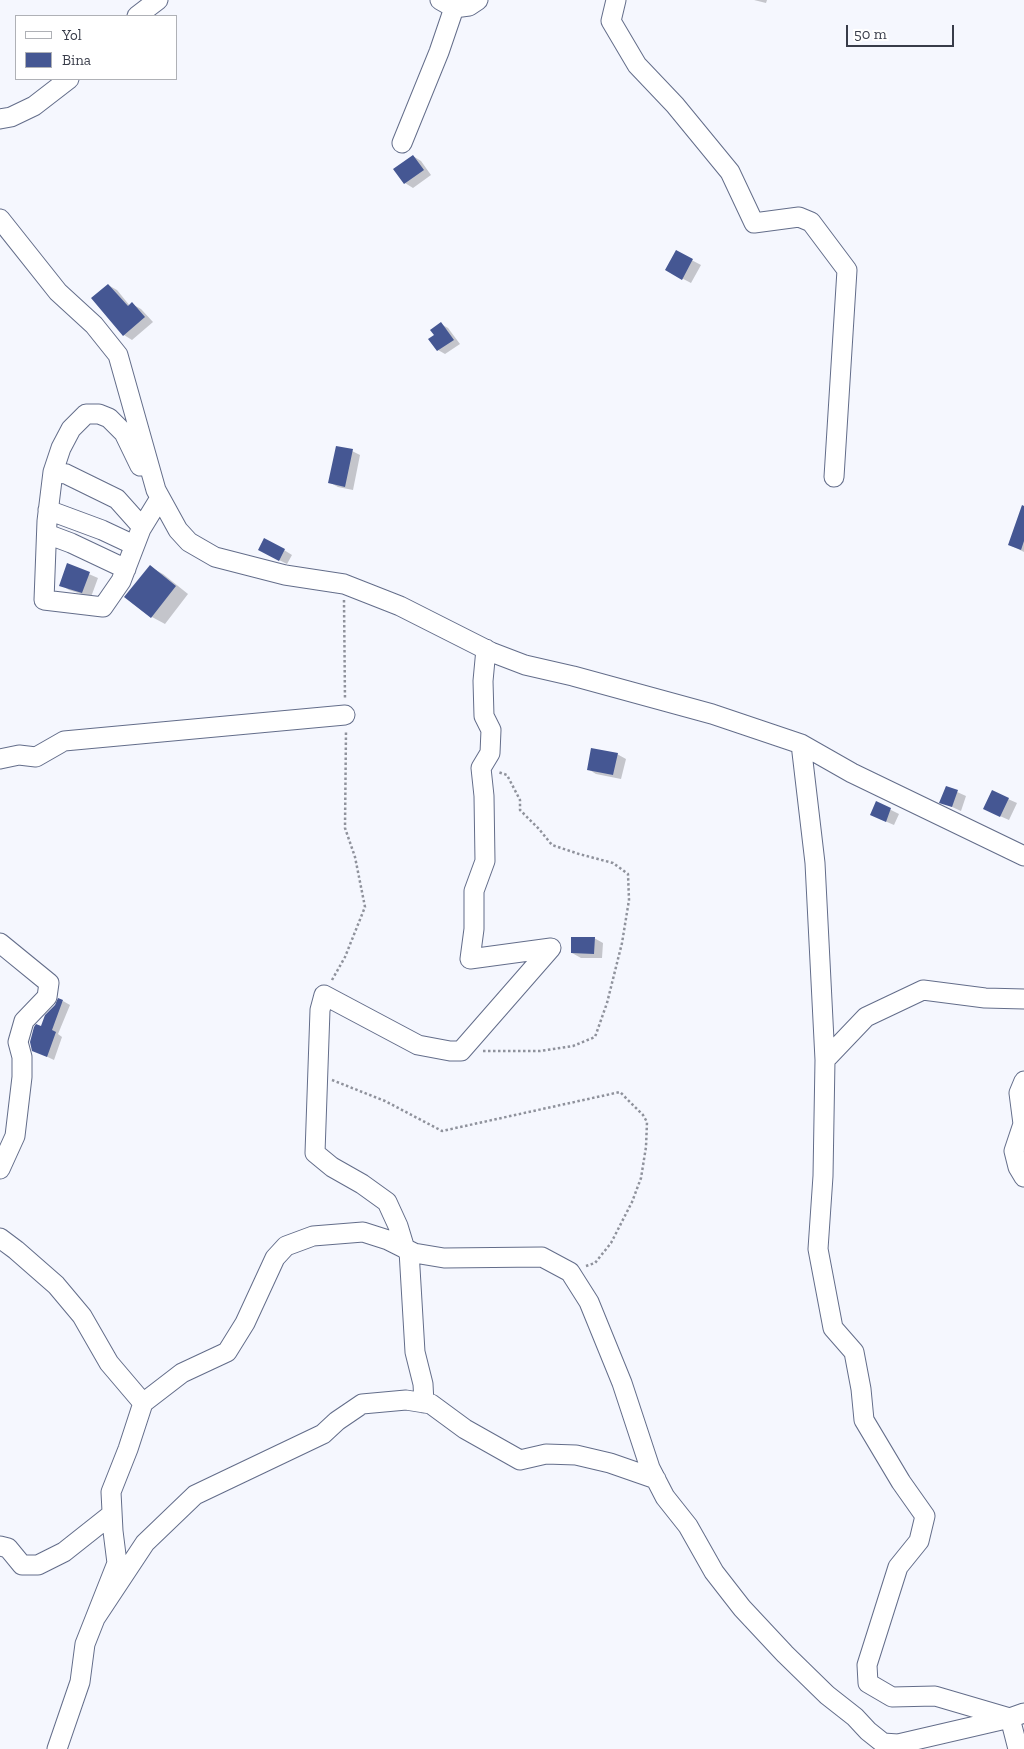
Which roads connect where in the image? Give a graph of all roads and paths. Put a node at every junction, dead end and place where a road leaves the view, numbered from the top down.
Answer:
1 (158, 0) edge
2 (478, 0) edge
3 (616, 0) edge
4 (447, 4) edge
5 (138, 15) edge
6 (68, 80) edge
7 (0, 119) edge
8 (402, 143) dead end
9 (0, 218) edge
10 (53, 472) junction
11 (834, 477) dead end
12 (158, 494) junction
13 (48, 510) junction
14 (142, 527) junction
15 (47, 534) junction
16 (134, 546) junction
17 (126, 569) junction
18 (344, 584) junction
19 (486, 649) junction
20 (346, 715) junction
21 (802, 744) junction
22 (0, 760) edge
23 (481, 768) junction
24 (1024, 856) edge
25 (0, 943) edge
26 (324, 995) junction
27 (1024, 999) edge
28 (461, 1051) junction
29 (826, 1060) junction
30 (318, 1074) junction
31 (1024, 1080) edge
32 (0, 1169) edge
33 (1024, 1178) edge
34 (0, 1238) edge
35 (407, 1250) junction
36 (570, 1272) junction
37 (143, 1403) junction
38 (424, 1403) junction
39 (656, 1479) junction
40 (112, 1514) junction
41 (0, 1546) edge
42 (96, 1617) junction
43 (1017, 1715) edge
44 (56, 1749) edge
45 (1018, 1749) edge

1 - 5 street
2 - 4 street
3 - 11 street
4 - 8 street
6 - 7 street
9 - 12 street
10 - 12 street
10 - 13 street
10 - 14 street
12 - 14 street
12 - 18 street
13 - 15 street
13 - 16 street
14 - 16 street
15 - 17 street
15 - 17 street
16 - 17 street
18 - 19 street
18 - 20 path
19 - 21 street
19 - 23 street
20 - 22 street
20 - 26 path
21 - 24 street
21 - 29 street
23 - 28 street
23 - 28 path
25 - 32 street
26 - 28 street
26 - 30 street
27 - 29 street
29 - 43 street
30 - 35 street
30 - 36 path
31 - 33 street
34 - 37 street
35 - 36 street
35 - 37 street
35 - 38 street
36 - 39 street
37 - 40 street
38 - 39 street
38 - 42 street
39 - 43 street
40 - 41 street
40 - 42 street
42 - 44 street
43 - 45 street

